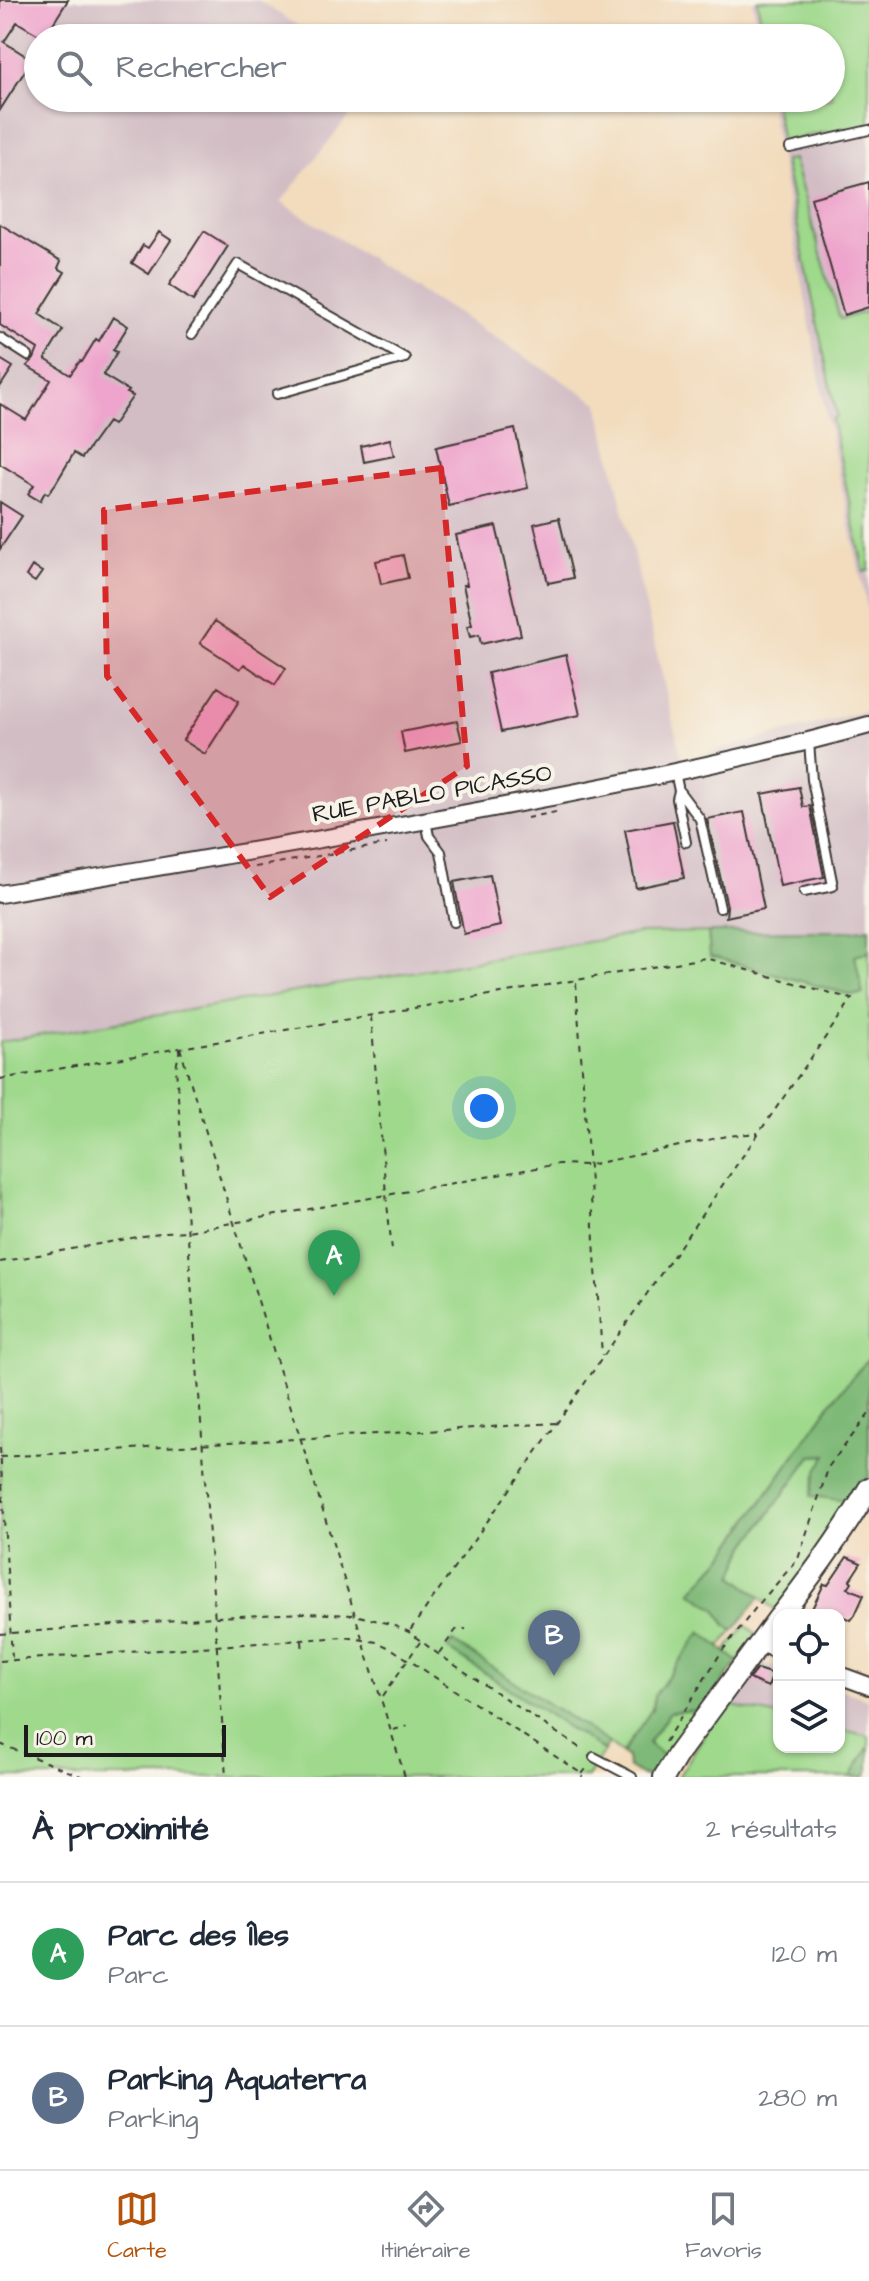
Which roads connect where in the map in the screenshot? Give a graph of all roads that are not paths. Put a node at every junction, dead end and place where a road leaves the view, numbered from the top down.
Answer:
1 (869, 130) edge
2 (790, 148) dead end
3 (192, 334) dead end
4 (0, 338) edge
5 (28, 356) dead end
6 (277, 394) dead end
7 (869, 725) edge
8 (809, 741) junction
9 (675, 772) junction
10 (679, 791) junction
11 (426, 821) junction
12 (686, 842) dead end
13 (804, 892) dead end
14 (0, 894) edge
15 (720, 908) dead end
16 (454, 922) dead end
17 (869, 1488) edge
18 (785, 1609) edge
19 (773, 1625) edge
20 (760, 1642) junction
21 (773, 1649) edge
22 (845, 1677) edge
23 (869, 1686) edge
24 (594, 1757) road end
25 (632, 1777) edge
26 (664, 1777) edge

1 - 2 lane
3 - 6 lane
4 - 5 lane
7 - 8 street, RUE PABLO PICASSO
8 - 9 street, RUE PABLO PICASSO
8 - 13 lane
9 - 10 lane
9 - 11 street, RUE PABLO PICASSO
10 - 12 lane
10 - 15 lane
11 - 14 street, RUE PABLO PICASSO
11 - 16 lane
17 - 18 street
19 - 20 street
20 - 21 street
20 - 26 street
22 - 23 street
24 - 25 lane

